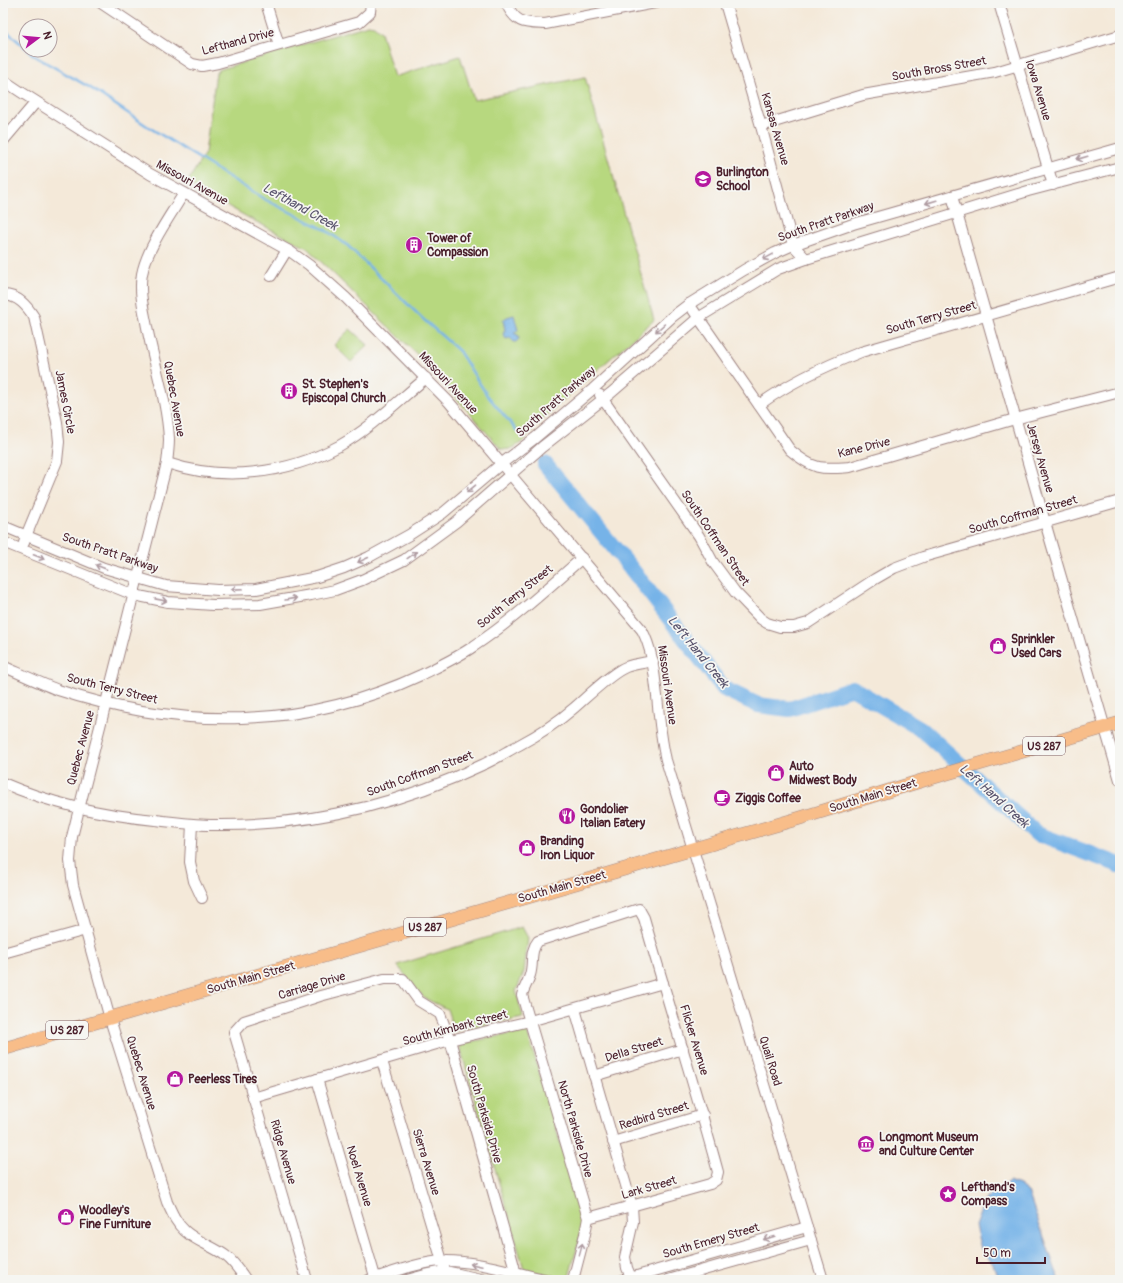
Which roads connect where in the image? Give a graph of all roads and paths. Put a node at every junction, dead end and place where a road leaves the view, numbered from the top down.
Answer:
1 (101, 3) edge
2 (266, 3) edge
3 (506, 3) edge
4 (655, 3) edge
5 (725, 3) edge
6 (999, 3) edge
7 (371, 7) edge
8 (616, 7) edge
9 (1120, 35) edge
10 (279, 45) junction
11 (1017, 66) junction
12 (3, 80) edge
13 (36, 102) junction
14 (762, 126) junction
15 (3, 142) edge
16 (1120, 148) edge
17 (1120, 167) edge
18 (1047, 168) junction
19 (1053, 185) junction
20 (184, 193) junction
21 (952, 196) junction
22 (956, 213) junction
23 (793, 245) junction
24 (286, 250) junction
25 (806, 259) junction
26 (271, 276) dead end
27 (1120, 277) edge
28 (3, 295) edge
29 (689, 304) junction
30 (987, 315) junction
31 (698, 318) junction
32 (426, 378) junction
33 (594, 387) junction
34 (1120, 392) edge
35 (603, 399) junction
36 (759, 405) junction
37 (1015, 419) junction
38 (167, 463) junction
39 (501, 464) junction
40 (510, 475) junction
41 (1120, 501) edge
42 (1045, 522) junction
43 (3, 526) edge
44 (26, 536) junction
45 (3, 542) edge
46 (23, 551) junction
47 (582, 558) junction
48 (138, 579) junction
49 (134, 595) junction
50 (653, 661) junction
51 (3, 666) edge
52 (107, 703) junction
53 (1120, 723) edge
54 (1104, 728) junction
55 (1120, 780) edge
56 (3, 783) edge
57 (79, 808) junction
58 (192, 824) junction
59 (693, 849) junction
60 (202, 898) dead end
61 (86, 930) junction
62 (3, 953) edge
63 (402, 978) joint
64 (662, 983) junction
65 (524, 986) joint
66 (575, 1009) junction
67 (110, 1019) junction
68 (530, 1021) junction
69 (234, 1032) joint
70 (450, 1040) junction
71 (682, 1048) junction
72 (3, 1049) edge
73 (382, 1061) junction
74 (594, 1076) junction
75 (317, 1079) junction
76 (254, 1098) junction
77 (703, 1115) junction
78 (613, 1142) junction
79 (716, 1180) joint
80 (632, 1206) junction
81 (588, 1218) junction
82 (807, 1227) junction
83 (811, 1240) junction
84 (706, 1256) junction
85 (443, 1266) junction
86 (709, 1268) junction
87 (514, 1276) edge
88 (373, 1279) edge
89 (629, 1279) edge
90 (246, 1280) edge
91 (307, 1280) edge
92 (407, 1280) edge
93 (480, 1280) edge
94 (548, 1280) edge
95 (573, 1280) edge
96 (668, 1280) edge
97 (823, 1280) edge

1 - 10 street, Lefthand Drive
2 - 10 street
3 - 8 street
4 - 8 street
5 - 14 street, Kansas Avenue
6 - 11 street, Iowa Avenue
7 - 10 street, Lefthand Drive
9 - 11 street, South Bross Street
11 - 14 street, South Bross Street
11 - 18 street, Iowa Avenue
12 - 13 street, Missouri Avenue
13 - 15 street
13 - 20 street, Missouri Avenue
14 - 23 street, Kansas Avenue
16 -> 18 street, South Pratt Parkway
17 - 19 street, South Pratt Parkway
18 - 19 street, Iowa Avenue
18 - 21 street, South Pratt Parkway
19 - 22 street, South Pratt Parkway
20 - 24 street, Missouri Avenue
20 - 38 street, Quebec Avenue
21 - 22 street, Jersey Avenue
21 -> 23 street, South Pratt Parkway
22 - 25 street, South Pratt Parkway
22 - 30 street, Jersey Avenue
23 - 25 street, Kansas Avenue
23 -> 29 street, South Pratt Parkway
24 - 26 street
24 - 32 street, Missouri Avenue
25 - 31 street, South Pratt Parkway
27 - 30 street, South Terry Street
28 - 44 street, James Circle
29 - 31 street, Kane Drive
29 -> 33 street, South Pratt Parkway
30 - 36 street, South Terry Street
30 - 37 street, Jersey Avenue
31 - 35 street, South Pratt Parkway
31 - 36 street, Kane Drive
32 - 38 street
32 - 39 street, Missouri Avenue
33 - 35 street, South Coffman Street
33 - 39 street, South Pratt Parkway
34 - 37 street, Kane Drive
35 - 40 street, South Pratt Parkway
35 - 42 street, South Coffman Street
36 - 37 street, Kane Drive
37 - 42 street, Jersey Avenue
38 - 48 street, Quebec Avenue
39 - 40 street, Missouri Avenue
39 -> 48 street, South Pratt Parkway
40 - 47 street, Missouri Avenue
49 -> 40 street, South Pratt Parkway
41 - 42 street, South Coffman Street
42 - 54 street, Jersey Avenue
43 - 44 street, South Pratt Parkway
44 - 46 street, James Circle
48 -> 44 street, South Pratt Parkway
45 - 46 street, South Pratt Parkway
46 -> 49 street, South Pratt Parkway
47 - 50 street, Missouri Avenue
47 - 52 street, South Terry Street
48 - 49 street, Quebec Avenue
49 - 52 street, Quebec Avenue
50 - 58 street, South Coffman Street
50 - 59 street, Missouri Avenue
51 - 52 street, South Terry Street
52 - 57 street, Quebec Avenue
53 - 54 main road, South Main Street / US 287
54 - 55 street
54 - 59 main road, South Main Street / US 287
56 - 57 street, South Coffman Street
57 - 58 street, South Coffman Street
57 - 61 street, Quebec Avenue
58 - 60 street
59 - 67 main road, South Main Street / US 287
59 - 82 street, Quail Road
61 - 62 street
61 - 67 street, Quebec Avenue
63 - 69 street, Carriage Drive
63 - 70 street, South Parkside Drive
64 - 65 street, Flicker Avenue
64 - 66 street, South Kimbark Street
64 - 71 street, Flicker Avenue
65 - 68 street, North Parkside Drive
66 - 68 street, South Kimbark Street
66 - 74 street
67 - 72 main road, South Main Street / US 287
67 - 90 street, Quebec Avenue
68 - 70 street, South Kimbark Street
68 - 81 street, North Parkside Drive
69 - 76 street, Ridge Avenue
70 - 73 street, South Kimbark Street
70 - 87 street, South Parkside Drive
71 - 74 street, Della Street
71 - 77 street, Flicker Avenue
73 - 75 street, South Kimbark Street
73 - 85 street, Sierra Avenue
74 - 78 street
75 - 76 street, South Kimbark Street
75 - 88 street, Noel Avenue
76 - 91 street, Ridge Avenue
77 - 78 street, Redbird Street
77 - 79 street, Flicker Avenue
78 - 80 street
79 - 80 street, Lark Street
80 - 81 street, Lark Street
80 - 89 street
95 -> 81 street, North Parkside Drive
82 - 83 street, Quail Road
82 -> 84 street, South Emery Street
83 - 86 street
83 - 97 street, Quail Road
84 - 86 street
84 - 89 street, South Emery Street
87 -> 85 street
85 - 88 street
85 - 92 street
85 - 93 street
86 - 96 street
87 - 94 street

